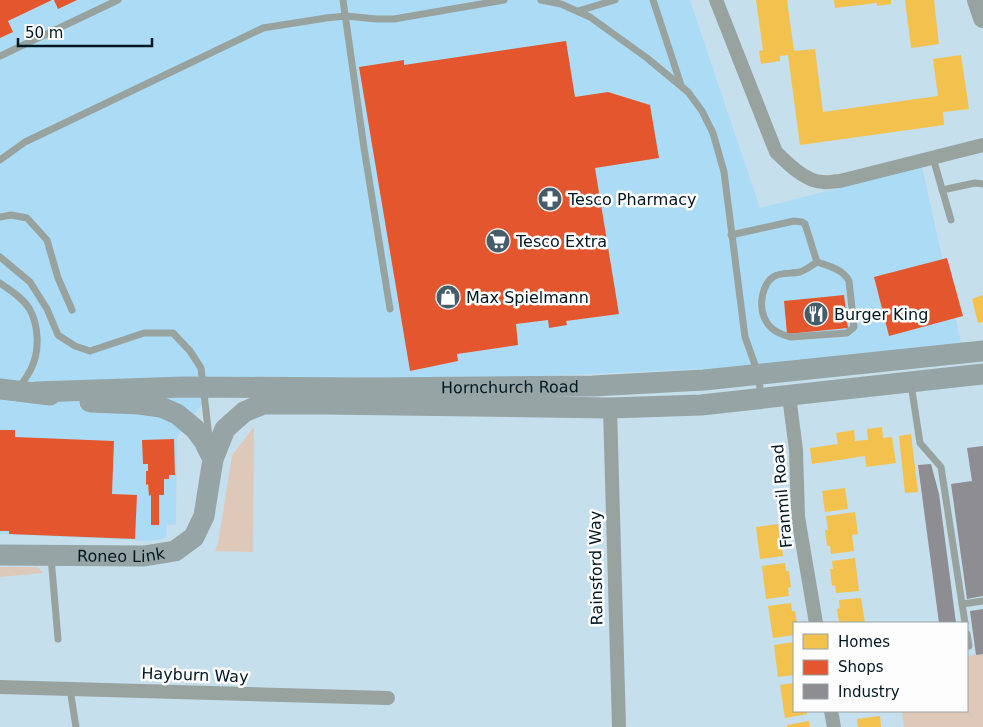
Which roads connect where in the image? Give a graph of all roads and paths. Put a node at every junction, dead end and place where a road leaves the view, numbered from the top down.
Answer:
1 (118, 0) edge
2 (343, 0) edge
3 (504, 0) edge
4 (541, 0) edge
5 (615, 0) edge
6 (653, 0) edge
7 (716, 0) edge
8 (977, 0) edge
9 (577, 11) junction
10 (346, 16) junction
11 (983, 18) edge
12 (0, 56) edge
13 (681, 86) junction
14 (983, 145) edge
15 (933, 158) junction
16 (0, 160) edge
17 (983, 184) edge
18 (942, 190) junction
19 (0, 217) edge
20 (951, 220) dead end
21 (731, 235) junction
22 (0, 257) edge
23 (817, 262) junction
24 (0, 283) edge
25 (390, 309) dead end
26 (72, 310) dead end
27 (983, 351) edge
28 (758, 373) junction
29 (983, 374) edge
30 (910, 383) junction
31 (202, 387) junction
32 (18, 391) edge
33 (789, 396) junction
34 (762, 398) junction
35 (610, 408) junction
36 (213, 459) junction
37 (50, 554) junction
38 (0, 555) edge
39 (983, 601) edge
40 (962, 604) junction
41 (816, 622) edge
42 (965, 622) edge
43 (58, 640) dead end
44 (0, 687) edge
45 (70, 689) junction
46 (388, 698) dead end
47 (831, 712) edge
48 (76, 727) edge
49 (619, 727) edge
50 (834, 727) edge

1 - 12 lane
2 - 10 lane
3 - 10 lane
4 - 9 lane
5 - 9 lane
6 - 13 lane
7 - 15 street
8 - 11 street
9 - 13 lane
10 - 16 lane
10 - 25 lane
13 - 21 lane
14 - 15 street
15 - 18 lane
17 - 18 lane
18 - 20 lane
19 - 26 lane
21 - 23 lane
21 - 28 lane
22 - 31 lane
23 - 23 lane
24 - 32 lane
27 - 28 main road, Hornchurch Road
28 - 31 main road, Hornchurch Road
28 - 34 lane
29 - 30 main road, Hornchurch Road
30 - 33 main road, Hornchurch Road
30 - 40 lane
31 - 32 main road, Hornchurch Road
31 - 36 lane
32 - 36 main road
33 - 34 main road, Hornchurch Road
33 - 41 street, Franmil Road
34 - 35 main road, Hornchurch Road
35 - 36 main road, Hornchurch Road
35 - 49 street, Rainsford Way
36 - 37 main road, Roneo Link
37 - 38 main road, Roneo Link
37 - 43 lane
39 - 40 lane
40 - 42 lane
44 - 45 street, Hayburn Way
45 - 46 street, Hayburn Way
45 - 48 lane
47 - 50 street

